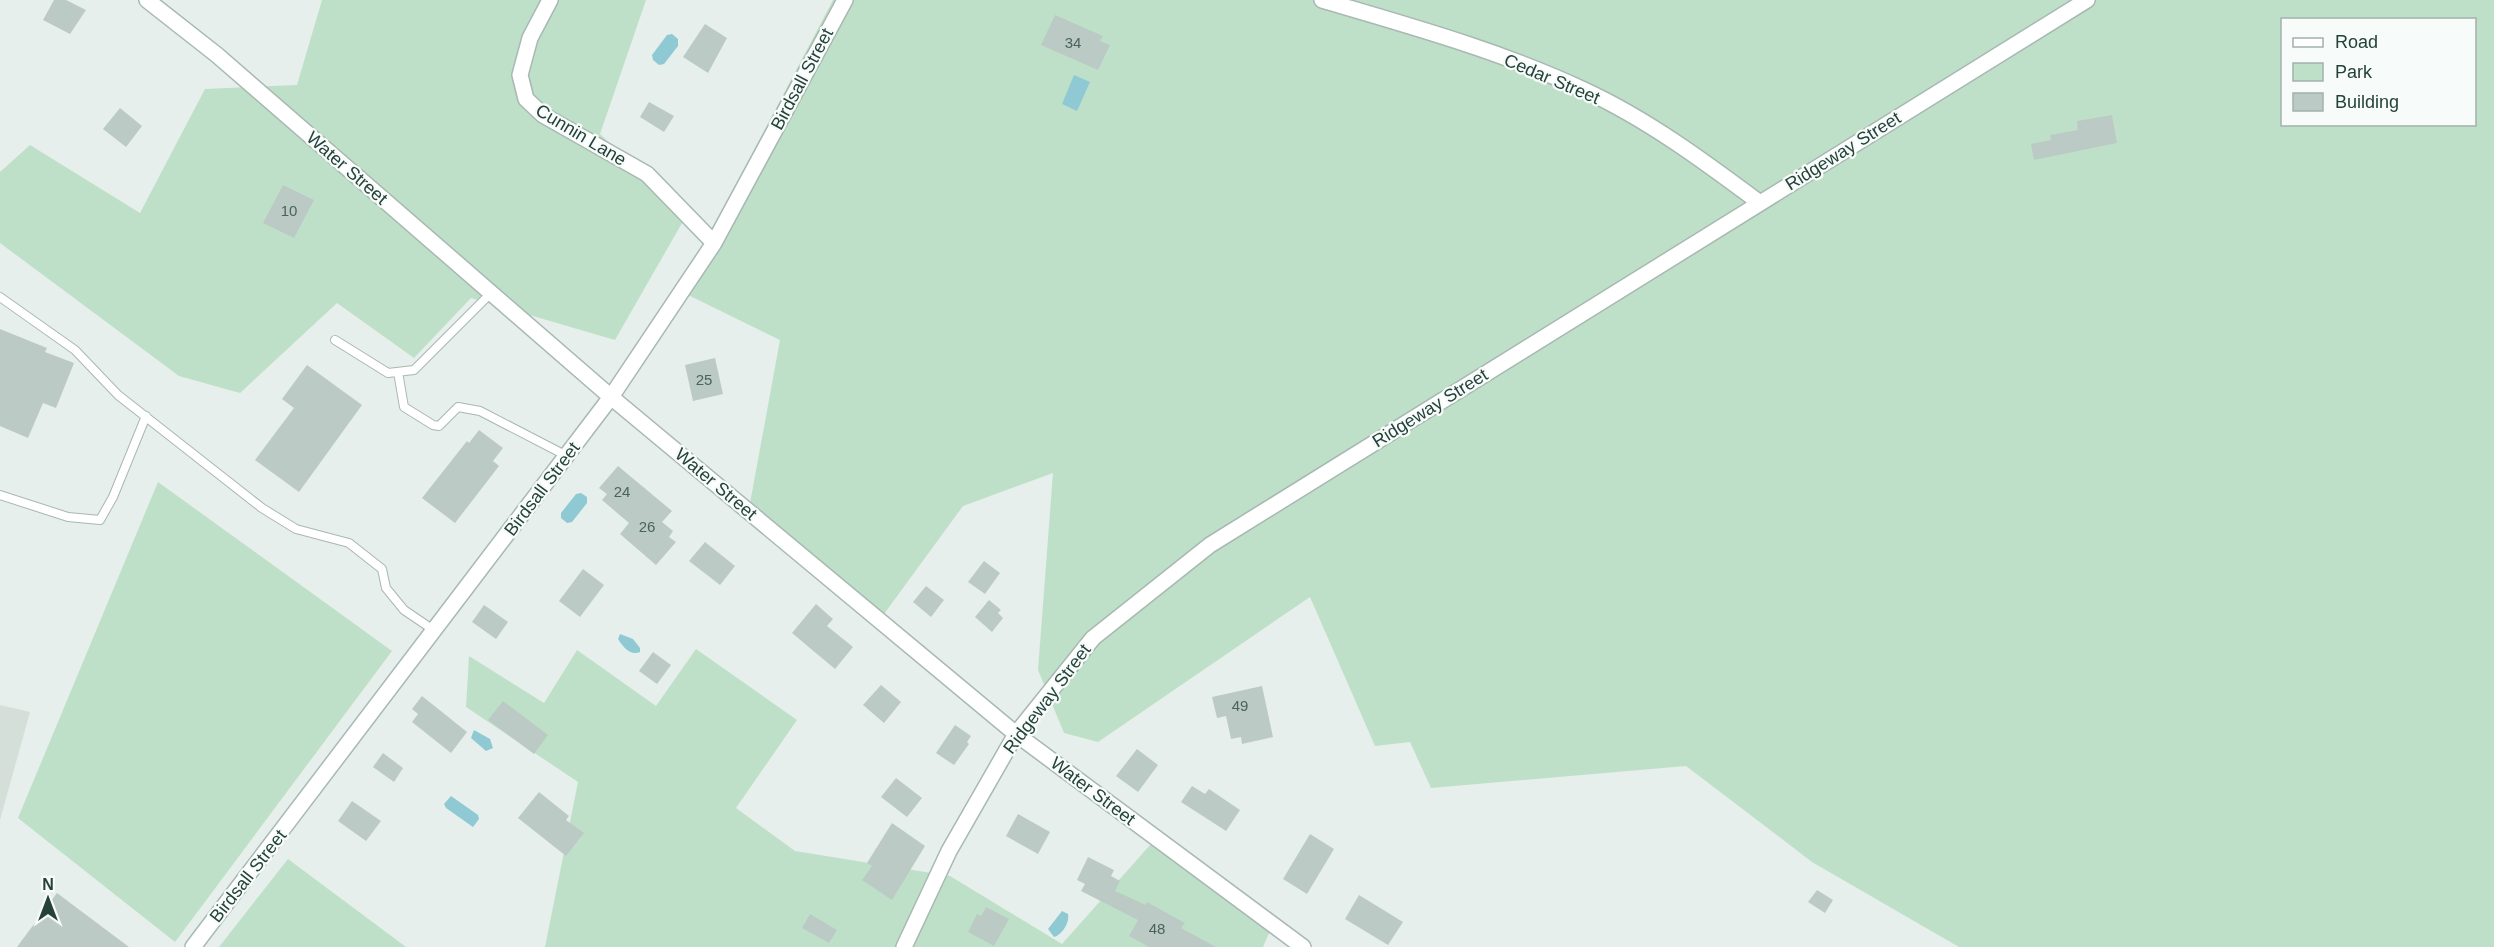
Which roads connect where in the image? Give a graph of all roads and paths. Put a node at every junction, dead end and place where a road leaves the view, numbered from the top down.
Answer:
1 (147, 0) edge
2 (550, 0) edge
3 (845, 0) edge
4 (1322, 0) edge
5 (2087, 0) edge
6 (1760, 203) junction
7 (714, 243) junction
8 (491, 293) junction
9 (0, 297) edge
10 (335, 340) dead end
11 (398, 372) junction
12 (611, 397) junction
13 (146, 416) junction
14 (567, 456) junction
15 (0, 495) edge
16 (436, 631) junction
17 (1017, 734) junction
18 (193, 947) edge
19 (904, 947) edge
20 (1303, 947) edge

1 - 8 street, Water Street
2 - 7 street, Cunnin Lane
3 - 7 street, Birdsall Street
4 - 6 street, Cedar Street
5 - 6 street, Ridgeway Street
6 - 17 street, Ridgeway Street
7 - 12 street, Birdsall Street
8 - 11 lane
8 - 12 street, Water Street
9 - 13 lane
10 - 11 lane
11 - 14 lane
12 - 14 street, Birdsall Street
12 - 17 street, Water Street
13 - 15 lane
13 - 16 lane
14 - 16 street, Birdsall Street
16 - 18 street, Birdsall Street
17 - 19 street, Ridgeway Street
17 - 20 street, Water Street

